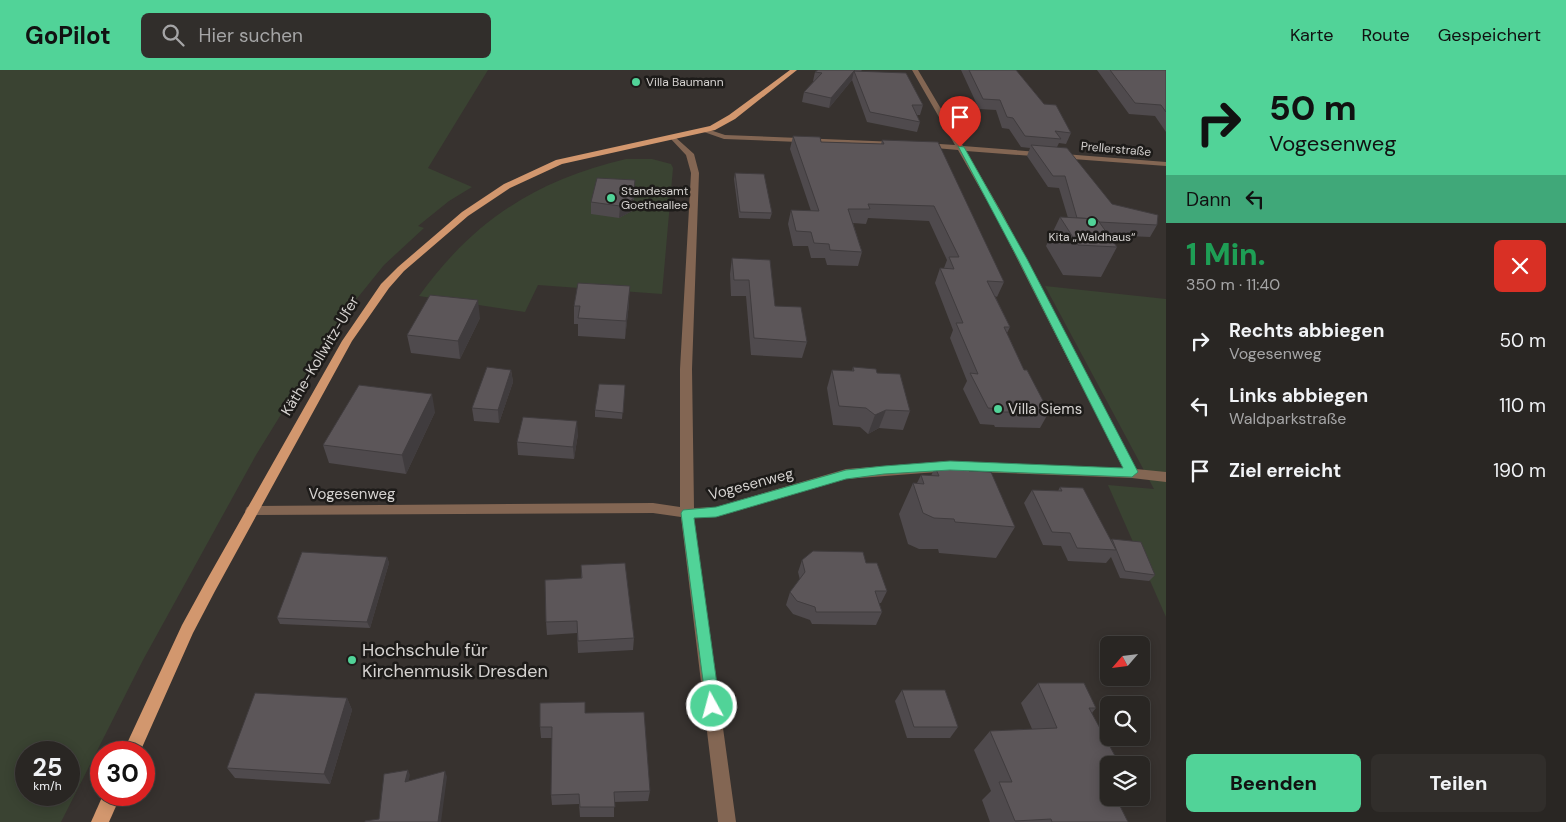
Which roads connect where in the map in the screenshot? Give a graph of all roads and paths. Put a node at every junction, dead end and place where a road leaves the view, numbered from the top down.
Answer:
1 (794, 70) edge
2 (915, 70) edge
3 (707, 130) junction
4 (680, 136) junction
5 (903, 144) edge
6 (913, 144) edge
7 (960, 147) junction
8 (1166, 164) edge
9 (1132, 472) junction
10 (1166, 477) edge
11 (252, 511) junction
12 (687, 513) junction
13 (136, 741) edge
14 (107, 806) edge
15 (100, 822) edge
16 (727, 822) edge

1 - 3 main road, Käthe-Kollwitz-Ufer
2 - 7 street
3 - 4 main road, Käthe-Kollwitz-Ufer
3 - 5 street
4 - 11 main road, Käthe-Kollwitz-Ufer
4 - 12 street
6 - 7 street, Prellerstraße
7 - 8 street, Prellerstraße
7 - 9 street
9 - 10 street, Vogesenweg
9 - 12 street, Vogesenweg
11 - 12 street, Vogesenweg
11 - 13 main road, Käthe-Kollwitz-Ufer
12 - 16 street
14 - 15 main road

